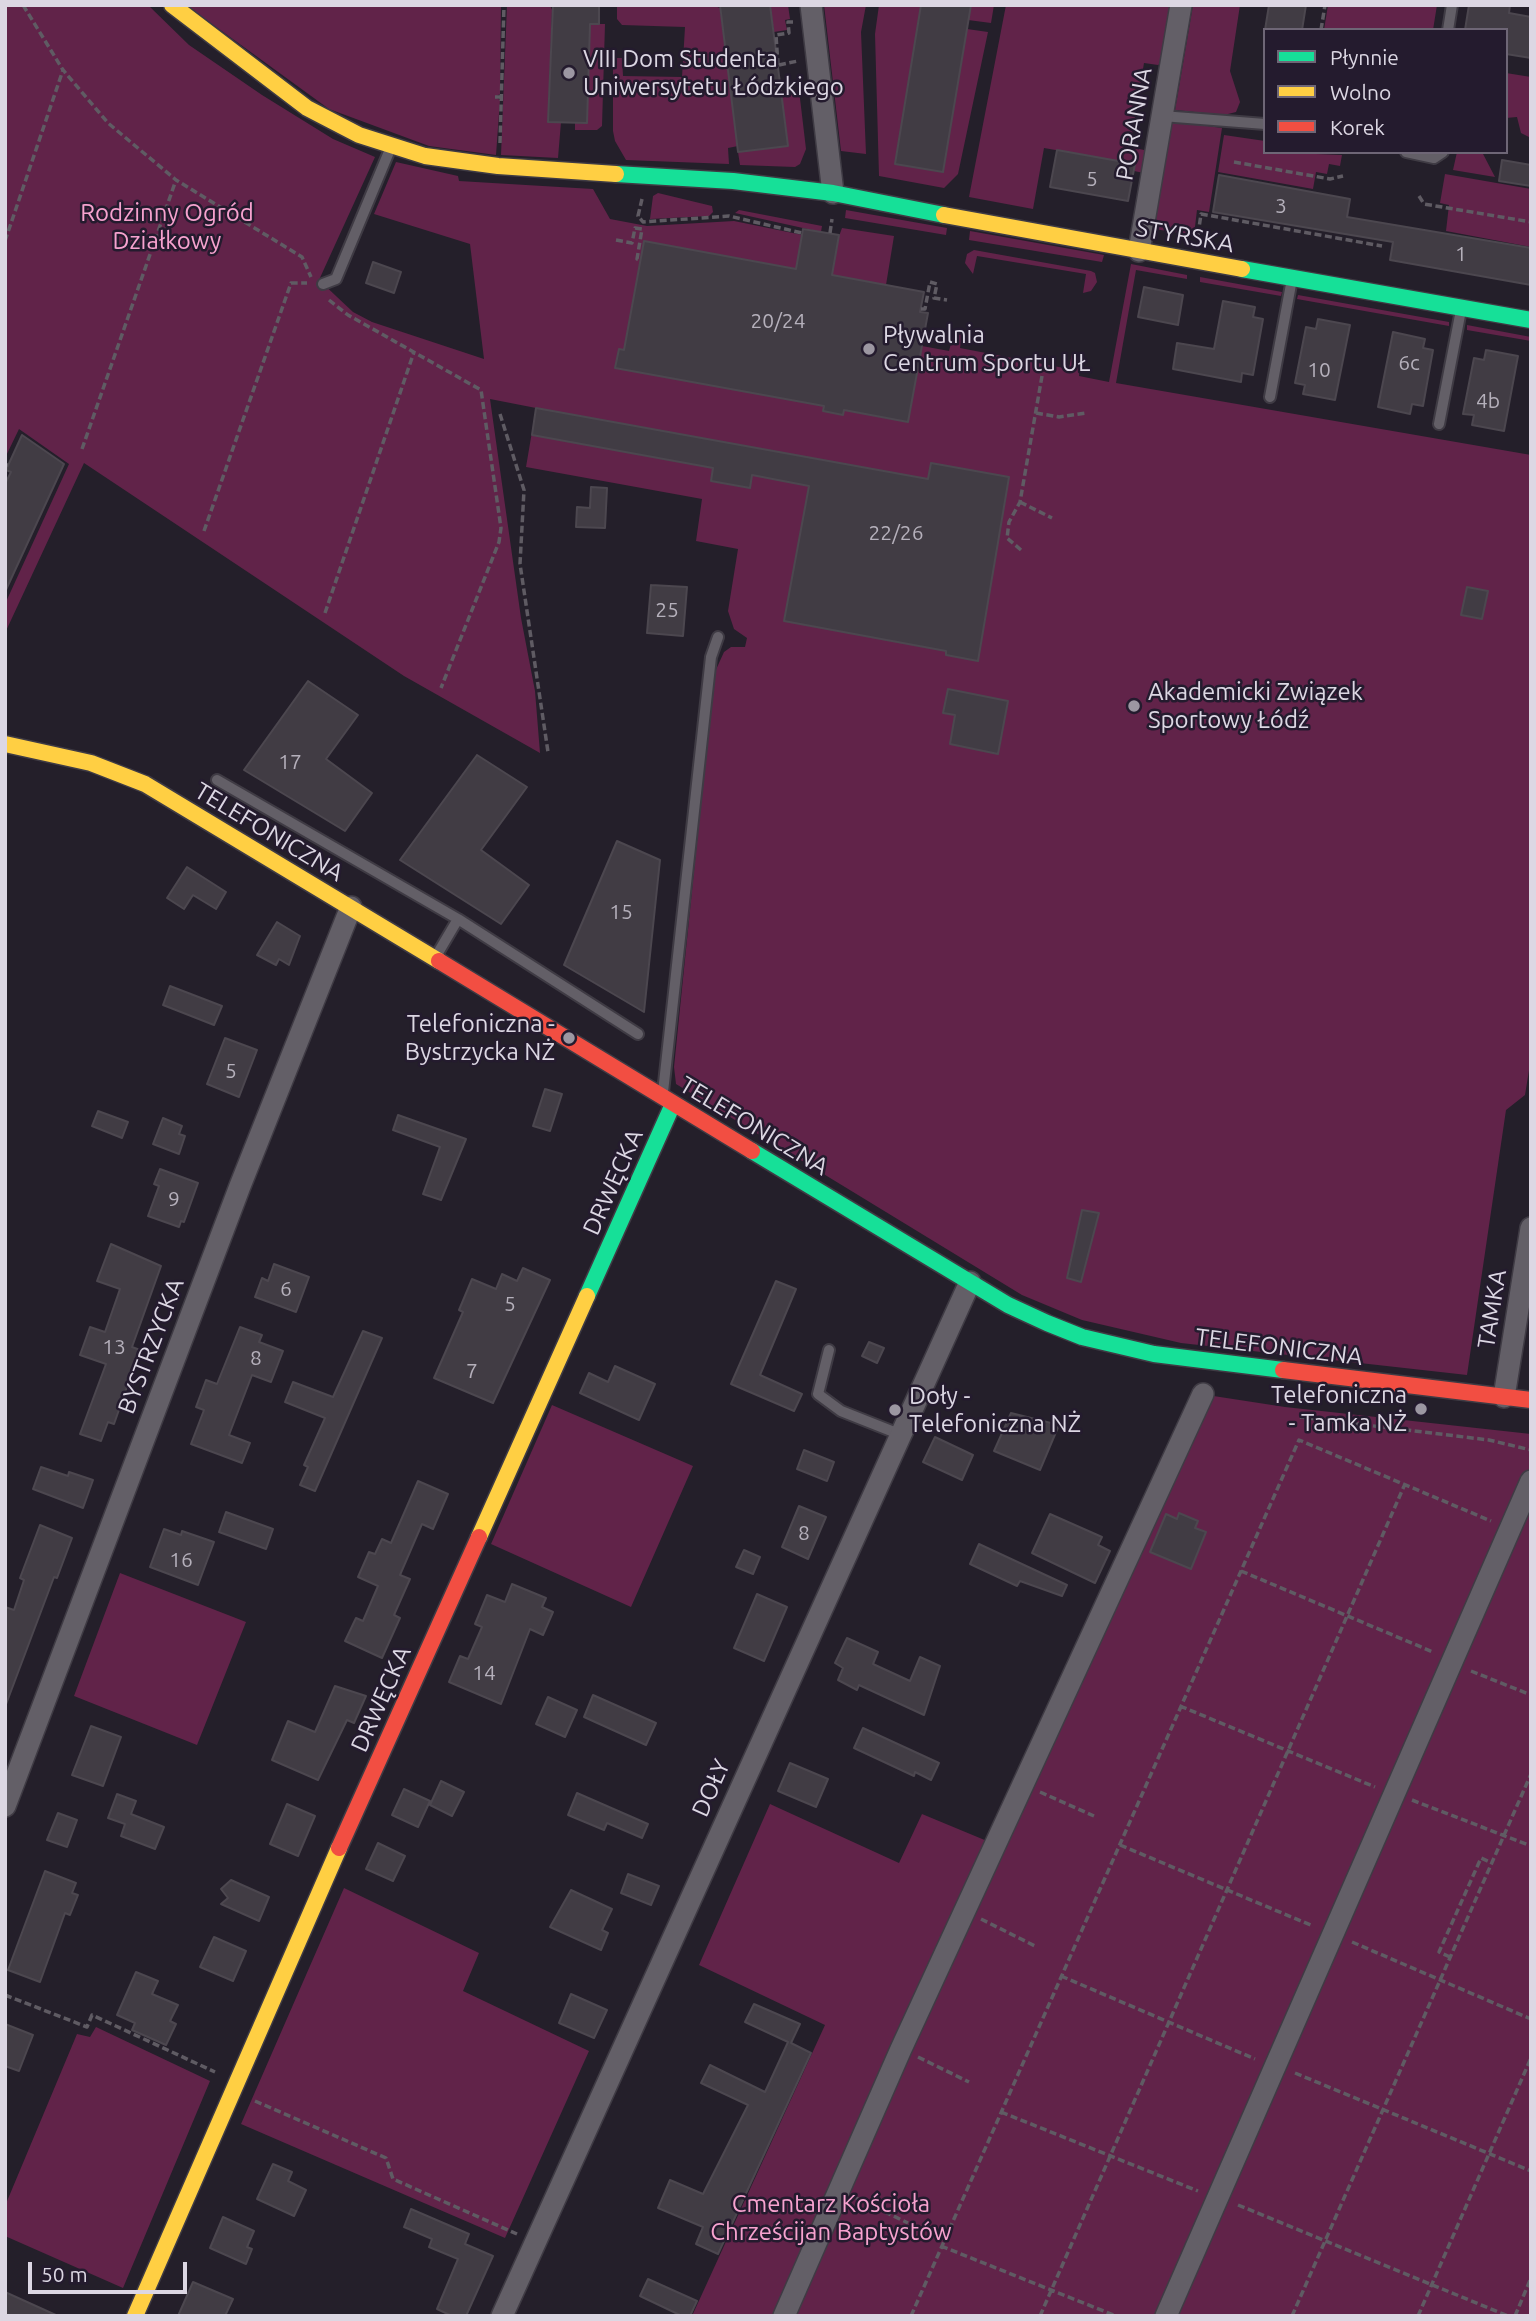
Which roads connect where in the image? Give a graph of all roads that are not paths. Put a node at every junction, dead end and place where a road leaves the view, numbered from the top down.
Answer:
1 (172, 5) edge
2 (1181, 5) edge
3 (1452, 5) edge
4 (812, 12) edge
5 (1448, 28) edge
6 (1162, 116) junction
7 (1263, 124) edge
8 (391, 147) junction
9 (1415, 154) edge
10 (1440, 154) edge
11 (832, 193) junction
12 (1139, 251) junction
13 (1292, 278) junction
14 (318, 284) road end
15 (1461, 308) junction
16 (1531, 320) edge
17 (1270, 397) dead end
18 (1439, 424) dead end
19 (718, 637) dead end
20 (5, 744) edge
21 (217, 780) dead end
22 (351, 908) junction
23 (458, 919) junction
24 (435, 958) junction
25 (638, 1034) dead end
26 (668, 1101) junction
27 (1531, 1228) edge
28 (970, 1282) junction
29 (829, 1350) dead end
30 (1205, 1376) junction
31 (1504, 1397) junction
32 (1531, 1400) edge
33 (899, 1434) junction
34 (1531, 1481) edge
35 (5, 1806) edge
36 (135, 2316) edge
37 (502, 2316) edge
38 (784, 2316) edge
39 (1166, 2316) edge

1 - 8 street, STYRSKA
2 - 6 street, PORANNA
3 - 5 lane
4 - 11 street
6 - 7 lane
6 - 12 street, PORANNA
8 - 11 street, STYRSKA
8 - 14 lane
9 - 10 lane
11 - 12 street, STYRSKA
12 - 13 street, STYRSKA
13 - 15 street, STYRSKA
13 - 17 lane
15 - 16 street, STYRSKA
15 - 18 lane
19 - 26 lane
20 - 22 street, TELEFONICZNA
21 - 23 lane
22 - 24 street, TELEFONICZNA
22 - 35 street, BYSTRZYCKA
23 - 24 lane
23 - 25 lane
24 - 26 street, TELEFONICZNA
26 - 28 street, TELEFONICZNA
26 - 36 street, DRWĘCKA
27 - 31 street, TAMKA
28 - 30 street, TELEFONICZNA
28 - 33 street, DOŁY
29 - 33 lane
30 - 31 street, TELEFONICZNA
30 - 38 street
31 - 32 street, TELEFONICZNA
33 - 37 street, DOŁY
34 - 39 street

